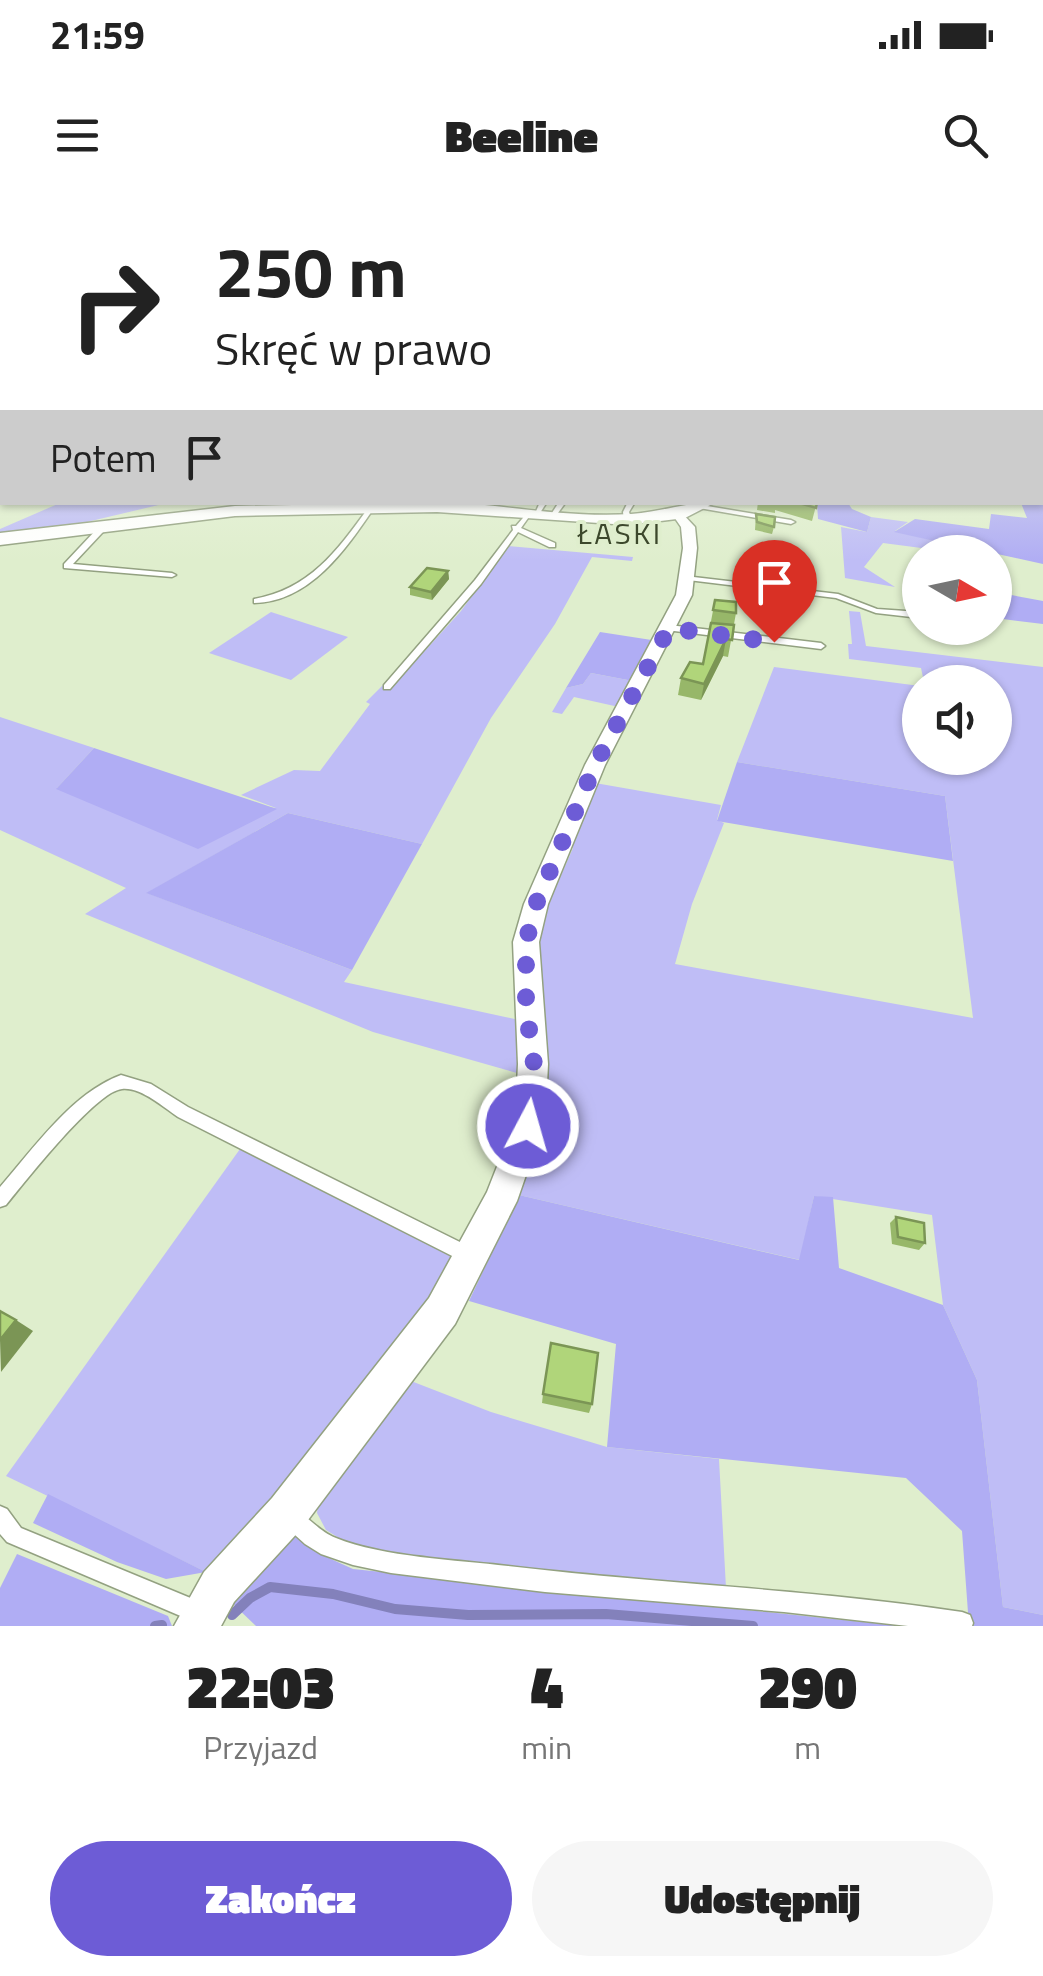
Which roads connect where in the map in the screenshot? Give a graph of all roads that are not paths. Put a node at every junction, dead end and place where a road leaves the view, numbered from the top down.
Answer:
1 (478, 506) edge
2 (371, 508) junction
3 (696, 508) edge
4 (630, 511) edge
5 (540, 513) edge
6 (791, 522) dead end
7 (100, 526) junction
8 (0, 539) edge
9 (552, 545) dead end
10 (172, 575) dead end
11 (688, 578) junction
12 (258, 601) dead end
13 (902, 613) edge
14 (669, 628) junction
15 (821, 646) dead end
16 (387, 687) dead end
17 (0, 1199) edge
18 (472, 1258) junction
19 (287, 1514) junction
20 (0, 1516) edge
21 (200, 1620) edge
22 (962, 1623) dead end

1 - 2 street
1 - 5 street
2 - 7 street
2 - 12 lane
3 - 4 street
3 - 6 lane
3 - 11 street
4 - 5 street
5 - 9 lane
5 - 16 lane
7 - 8 street
7 - 10 lane
11 - 13 lane
11 - 14 street
14 - 15 lane
14 - 18 street
17 - 18 lane
18 - 19 street
19 - 21 street
19 - 22 lane
20 - 21 lane

